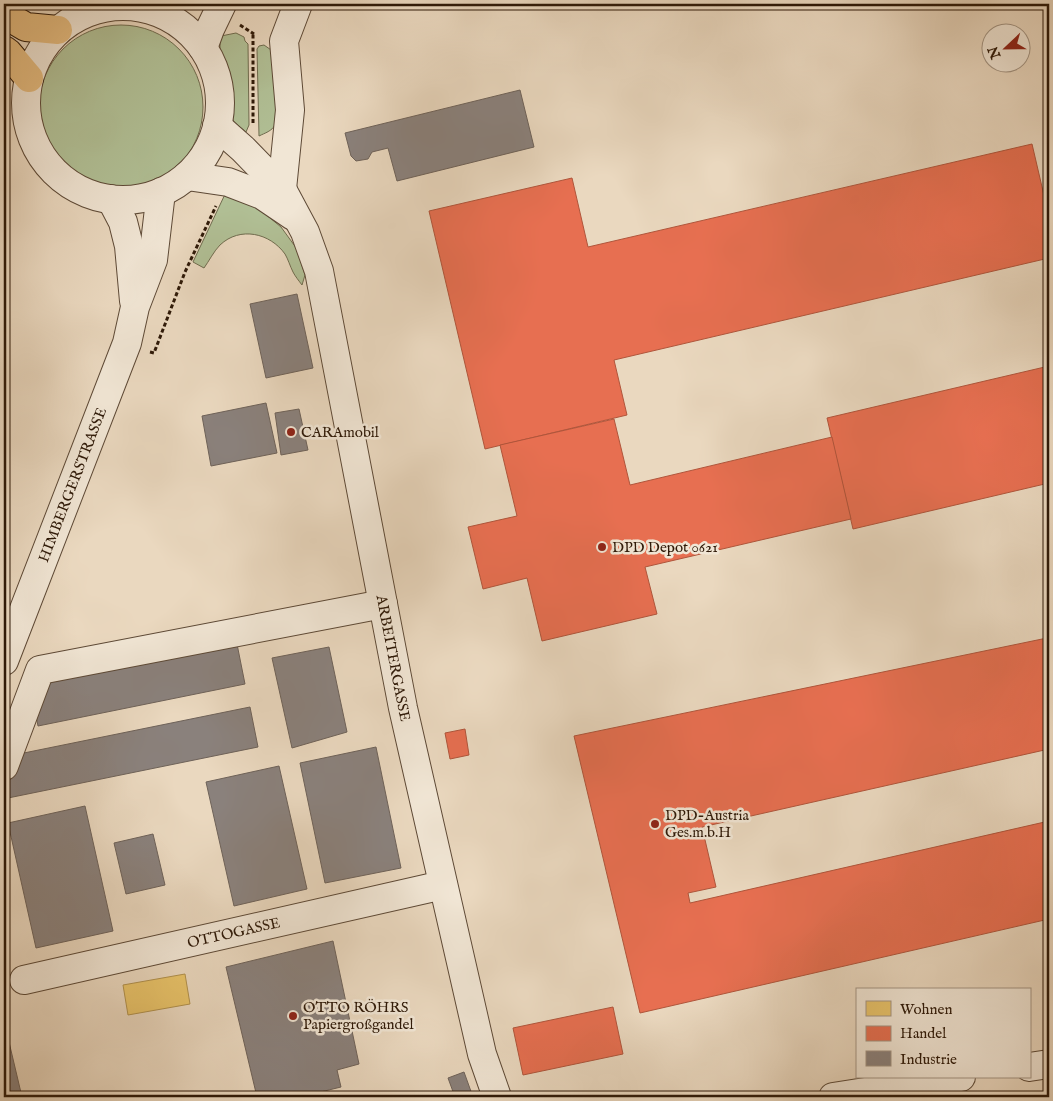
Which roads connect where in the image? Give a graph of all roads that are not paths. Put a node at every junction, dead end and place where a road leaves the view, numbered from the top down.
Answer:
1 (222, 4) edge
2 (298, 4) edge
3 (170, 9) edge
4 (4, 14) edge
5 (58, 30) junction
6 (203, 48) junction
7 (4, 50) edge
8 (29, 78) junction
9 (217, 126) junction
10 (187, 176) junction
11 (282, 189) junction
12 (161, 192) junction
13 (111, 199) junction
14 (297, 218) junction
15 (135, 307) junction
16 (383, 604) junction
17 (4, 661) edge
18 (4, 766) edge
19 (444, 885) junction
20 (24, 980) dead end
21 (1049, 1064) edge
22 (1030, 1067) edge
23 (955, 1078) edge
24 (497, 1097) edge
25 (833, 1097) edge

1 - 6 street
2 - 11 street
3 - 5 street
3 - 6 street
4 - 5 main road
5 - 8 street
6 - 9 street
7 - 8 main road
8 - 13 street
9 - 10 street
9 - 11 street, ARBEITERGASSE
10 - 12 street
10 - 14 street
11 - 14 street, ARBEITERGASSE
12 - 13 street
12 - 15 street, HIMBERGERSTRASSE
13 - 15 street, HIMBERGERSTRASSE
14 - 16 street, ARBEITERGASSE
15 - 17 street, HIMBERGERSTRASSE
16 - 18 street
16 - 19 street, ARBEITERGASSE
19 - 20 street, OTTOGASSE
19 - 24 street, ARBEITERGASSE
21 - 22 street
23 - 25 street

